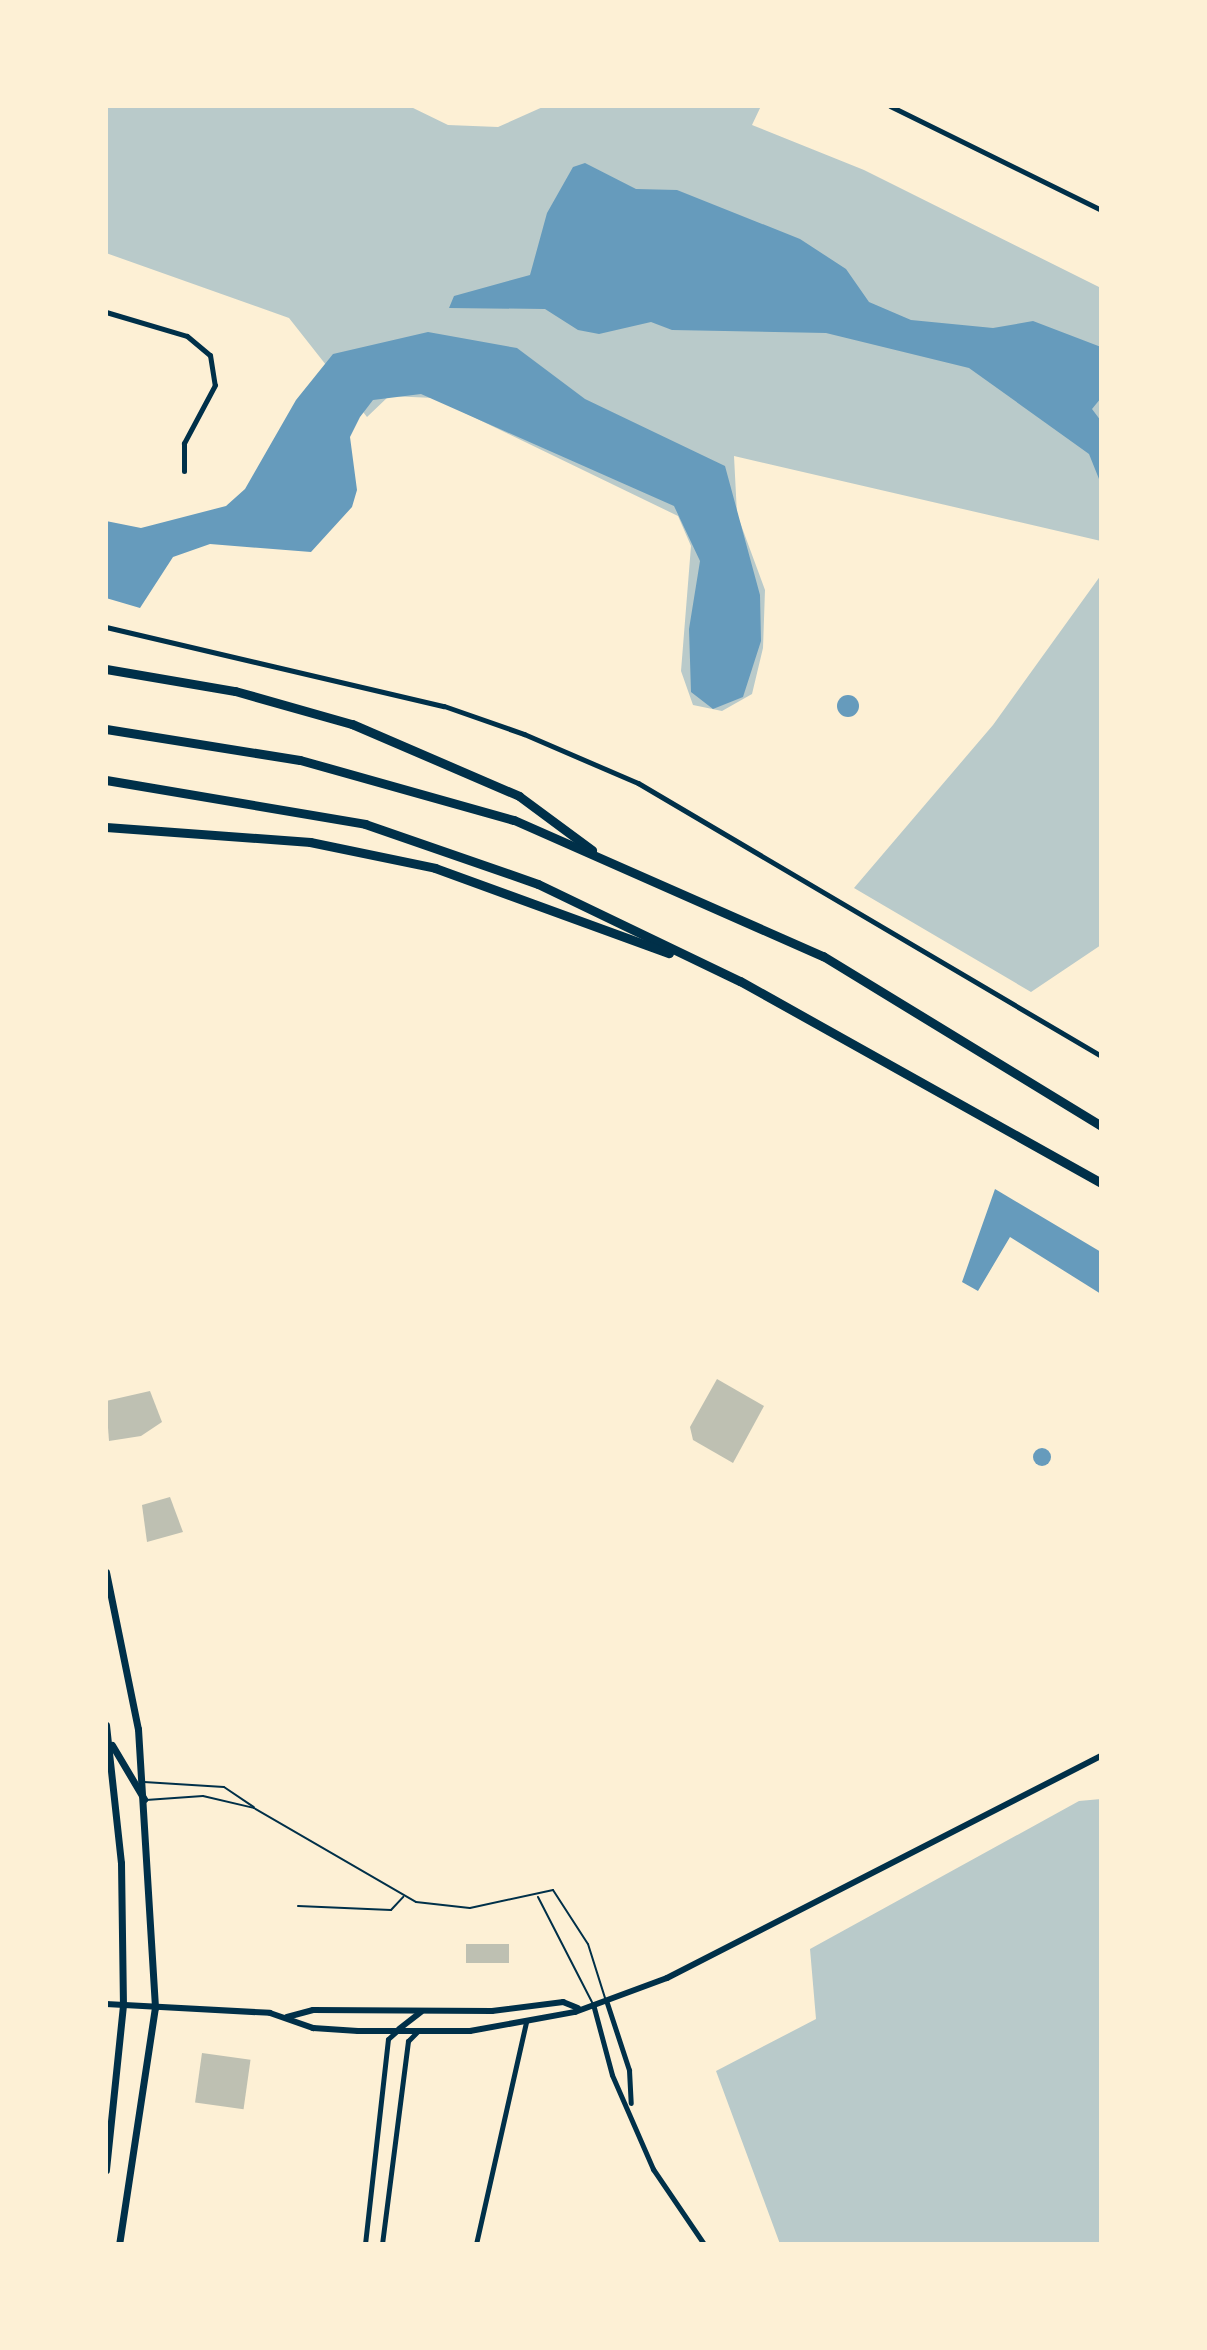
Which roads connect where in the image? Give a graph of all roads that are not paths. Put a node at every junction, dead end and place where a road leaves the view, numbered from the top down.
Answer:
1 (890, 106) edge
2 (1101, 210) edge
3 (106, 312) edge
4 (184, 471) dead end
5 (106, 627) edge
6 (106, 669) edge
7 (106, 729) edge
8 (106, 780) edge
9 (106, 827) edge
10 (601, 858) junction
11 (740, 981) junction
12 (1101, 1056) edge
13 (1101, 1126) edge
14 (1101, 1183) edge
15 (106, 1572) edge
16 (106, 1725) edge
17 (107, 1731) edge
18 (1101, 1756) edge
19 (143, 1781) junction
20 (145, 1800) junction
21 (254, 1808) junction
22 (404, 1896) junction
23 (537, 1896) junction
24 (298, 1906) dead end
25 (606, 2000) junction
26 (106, 2004) edge
27 (593, 2004) junction
28 (123, 2005) junction
29 (155, 2007) junction
30 (578, 2008) junction
31 (425, 2010) junction
32 (287, 2017) junction
33 (526, 2022) junction
34 (399, 2029) junction
35 (419, 2029) junction
36 (631, 2108) junction
37 (106, 2170) edge
38 (119, 2244) edge
39 (365, 2244) edge
40 (382, 2244) edge
41 (476, 2244) edge
42 (704, 2244) edge

1 - 2 street
3 - 4 street
5 - 12 street
6 - 10 highway
7 - 10 highway
8 - 11 highway
9 - 11 highway
10 - 13 highway
11 - 14 highway
15 - 19 main road
16 - 17 main road
17 - 20 main road
17 - 28 main road
18 - 25 street
19 - 20 main road
19 - 21 lane
20 - 21 lane
20 - 29 main road
21 - 22 lane
22 - 23 lane
22 - 24 lane
23 - 25 lane
23 - 27 lane
25 - 27 street
25 - 36 street
26 - 28 street
27 - 30 street
27 - 36 street
28 - 29 street
28 - 37 main road
29 - 32 street
29 - 38 main road
30 - 31 street
30 - 33 street
31 - 32 street
31 - 34 street
32 - 34 street
33 - 35 street
33 - 41 street
34 - 35 street
34 - 39 street
35 - 40 street
36 - 42 street

